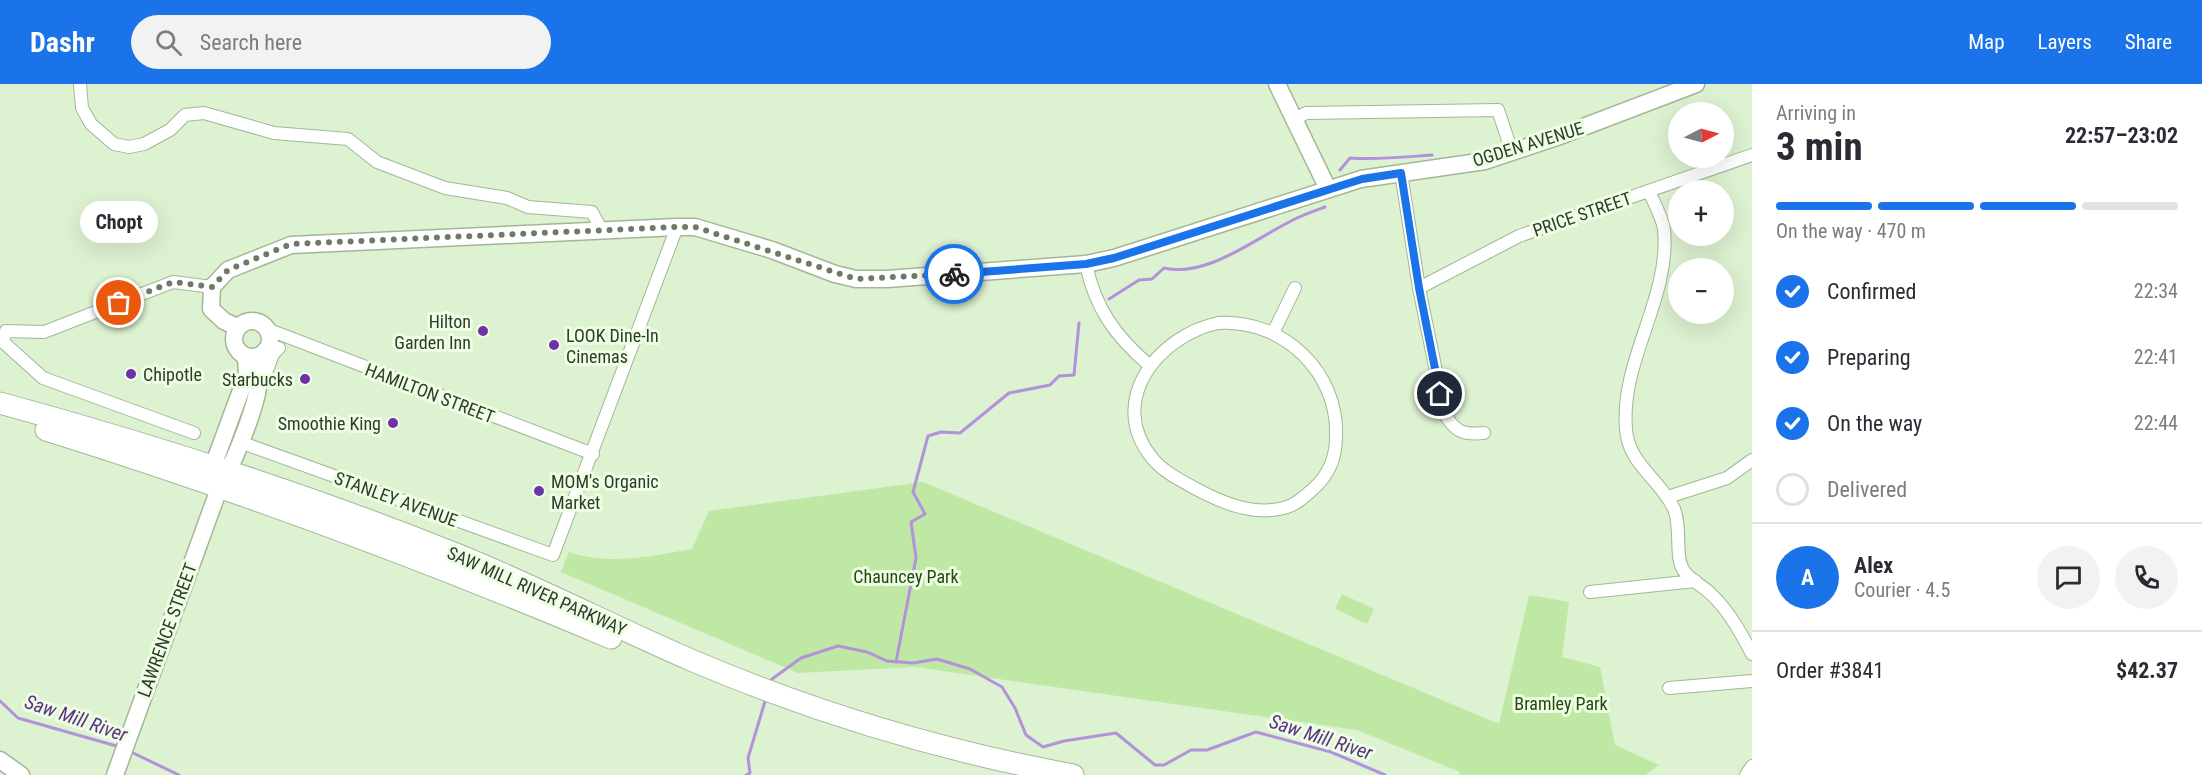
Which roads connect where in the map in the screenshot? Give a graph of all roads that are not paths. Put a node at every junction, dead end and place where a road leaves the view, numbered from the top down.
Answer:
1 (80, 84) edge
2 (1277, 84) edge
3 (1696, 84) edge
4 (1295, 119) junction
5 (1512, 152) junction
6 (1752, 155) edge
7 (1401, 173) junction
8 (1328, 189) junction
9 (1649, 191) junction
10 (677, 227) junction
11 (600, 229) junction
12 (1086, 264) junction
13 (212, 287) junction
14 (1296, 288) dead end
15 (1419, 288) junction
16 (237, 327) junction
17 (267, 329) junction
18 (1273, 333) junction
19 (302, 344) junction
20 (270, 349) junction
21 (246, 357) junction
22 (1149, 365) junction
23 (0, 403) edge
24 (0, 416) edge
25 (194, 433) dead end
26 (1484, 433) dead end
27 (240, 442) junction
28 (593, 454) junction
29 (1752, 460) edge
30 (221, 474) junction
31 (1668, 497) junction
32 (1695, 581) junction
33 (1590, 592) dead end
34 (1750, 648) edge
35 (1752, 681) edge
36 (1669, 688) dead end
37 (790, 705) junction
38 (0, 760) edge
39 (1752, 766) edge
40 (21, 775) edge
41 (115, 775) edge
42 (1013, 775) edge
43 (1073, 775) edge
44 (1746, 775) edge

1 - 11 street
2 - 4 street
3 - 5 street, OGDEN AVENUE
4 - 5 street
4 - 8 street
5 - 7 street, OGDEN AVENUE
6 - 9 street, PRICE STREET
7 - 8 street, OGDEN AVENUE
7 - 15 street
8 - 12 street, OGDEN AVENUE
9 - 15 street, PRICE STREET
9 - 31 street
10 - 11 street, OGDEN AVENUE
10 - 12 street, OGDEN AVENUE
10 - 28 street
11 - 13 street, OGDEN AVENUE
12 - 22 street
13 - 16 street
13 - 25 street
14 - 18 street
15 - 26 street
16 - 17 street
16 - 21 street
17 - 19 street, HAMILTON STREET
17 - 20 street
18 - 22 street
18 - 22 street
19 - 20 street
19 - 28 street, HAMILTON STREET
20 - 21 street
20 - 27 street, LAWRENCE STREET
21 - 30 street, LAWRENCE STREET
23 - 30 highway, SAW MILL RIVER PARKWAY
24 - 30 highway, SAW MILL RIVER PARKWAY
27 - 28 street, STANLEY AVENUE
27 - 30 street, LAWRENCE STREET
29 - 31 street
30 - 37 highway, SAW MILL RIVER PARKWAY
30 - 41 street, LAWRENCE STREET
31 - 32 street
32 - 33 street
32 - 34 street
35 - 36 street
37 - 42 highway, SAW MILL RIVER PARKWAY
37 - 43 highway, SAW MILL RIVER PARKWAY
38 - 40 street
39 - 44 street

